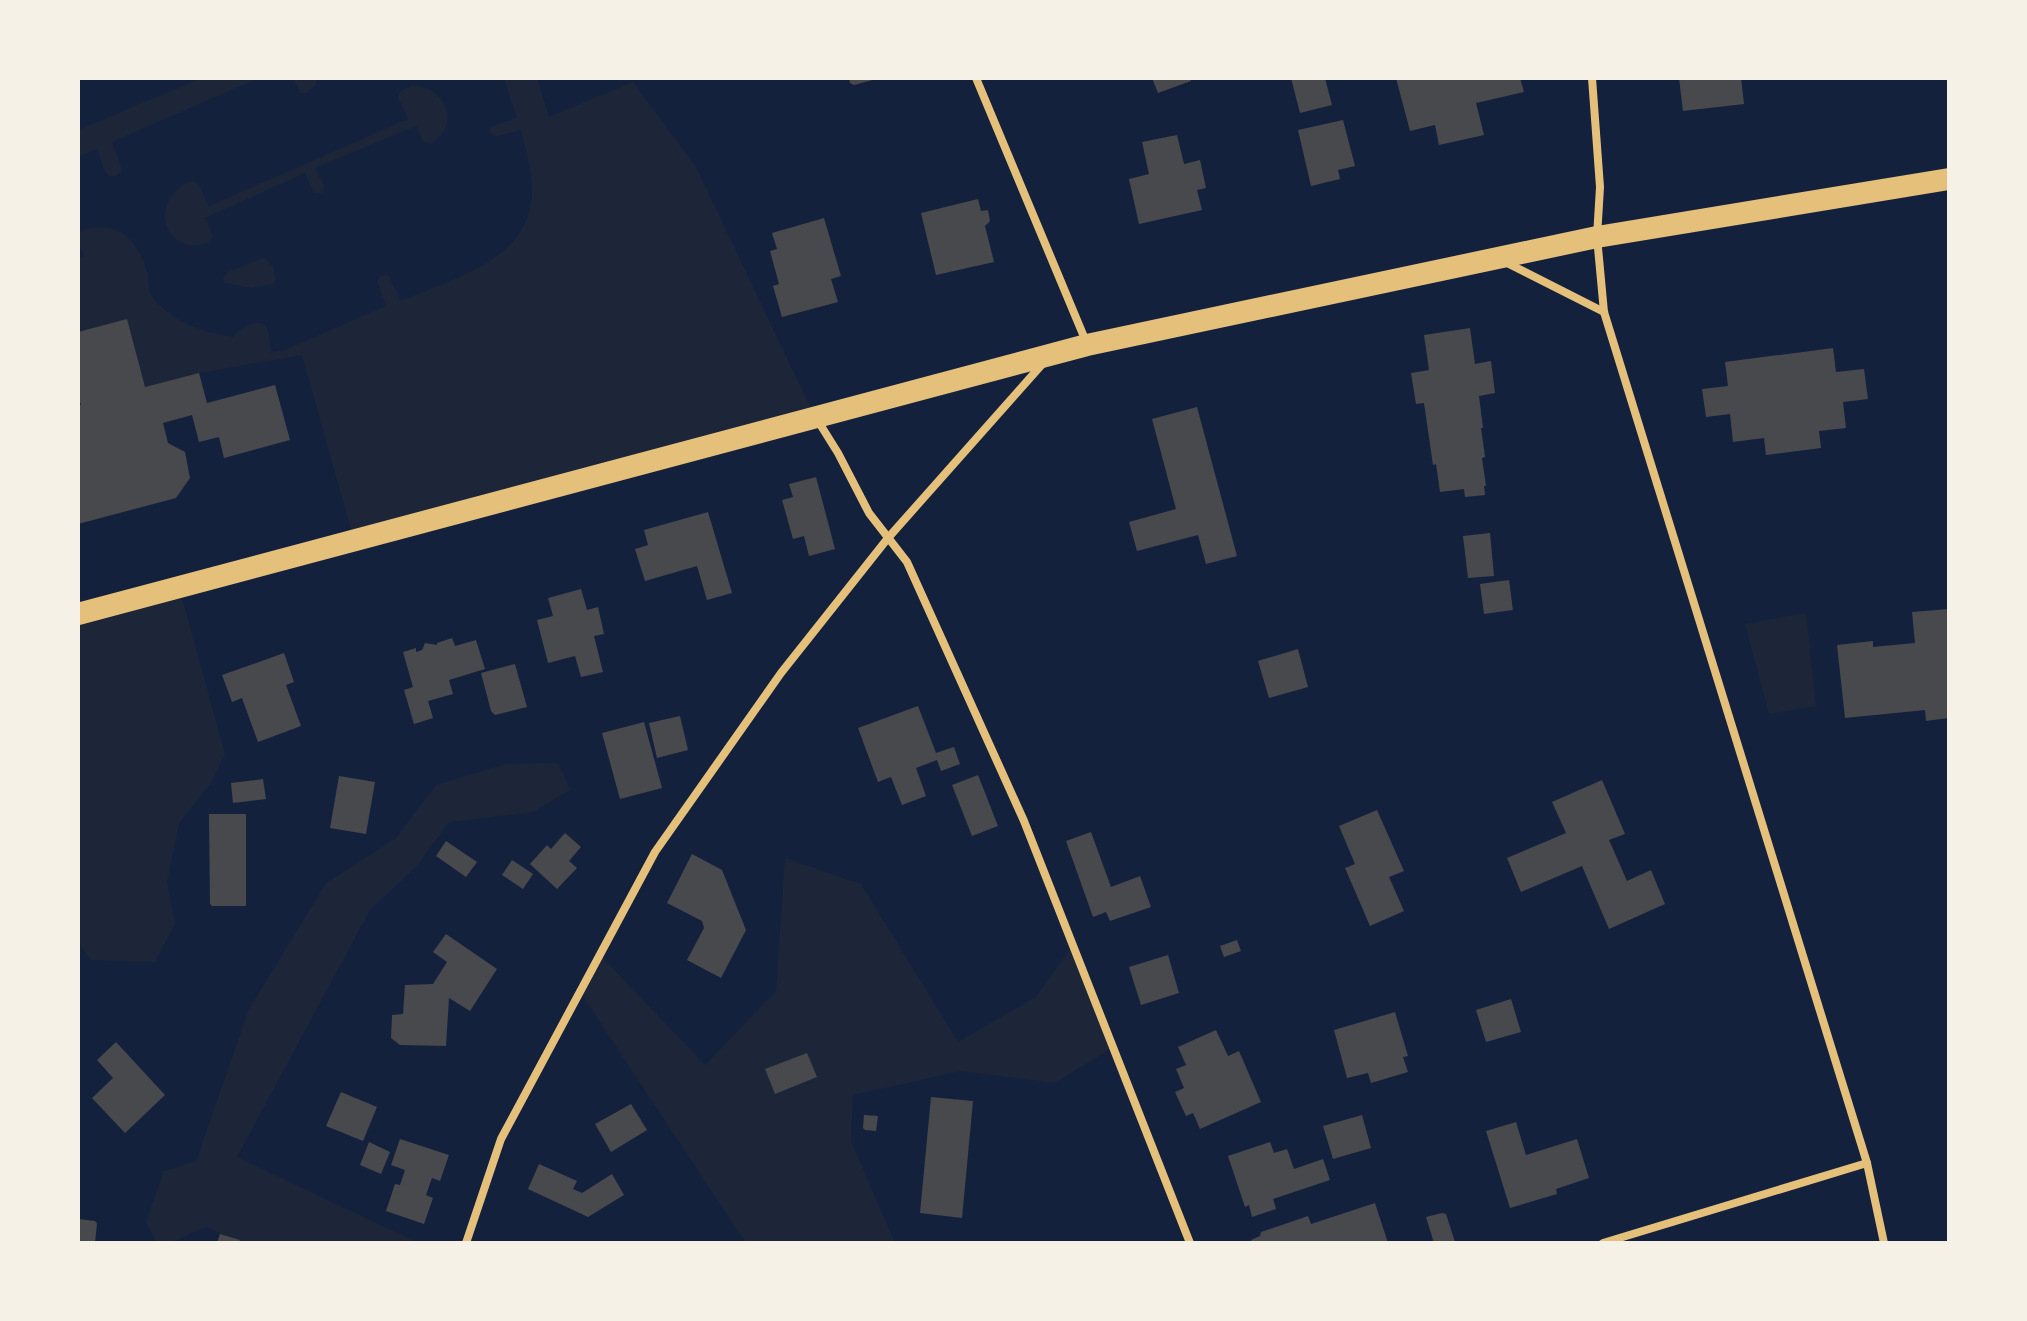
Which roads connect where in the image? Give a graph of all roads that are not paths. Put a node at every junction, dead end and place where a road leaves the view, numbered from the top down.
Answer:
1 (976, 78) edge
2 (1592, 78) edge
3 (1949, 179) edge
4 (1597, 237) junction
5 (1497, 257) junction
6 (1604, 312) junction
7 (1087, 345) junction
8 (1051, 355) junction
9 (815, 417) junction
10 (888, 538) junction
11 (78, 614) edge
12 (1867, 1163) junction
13 (466, 1243) edge
14 (1190, 1243) edge
15 (1603, 1243) edge
16 (1884, 1243) edge

1 - 7 street
2 - 4 street
3 - 4 highway
4 - 5 highway
4 - 6 street
5 - 6 street
5 - 7 highway
6 - 12 street
7 - 8 highway
8 - 9 highway
8 - 10 street
9 - 10 street
9 - 11 highway
10 - 13 street
10 - 14 street
12 - 15 street
12 - 16 street

